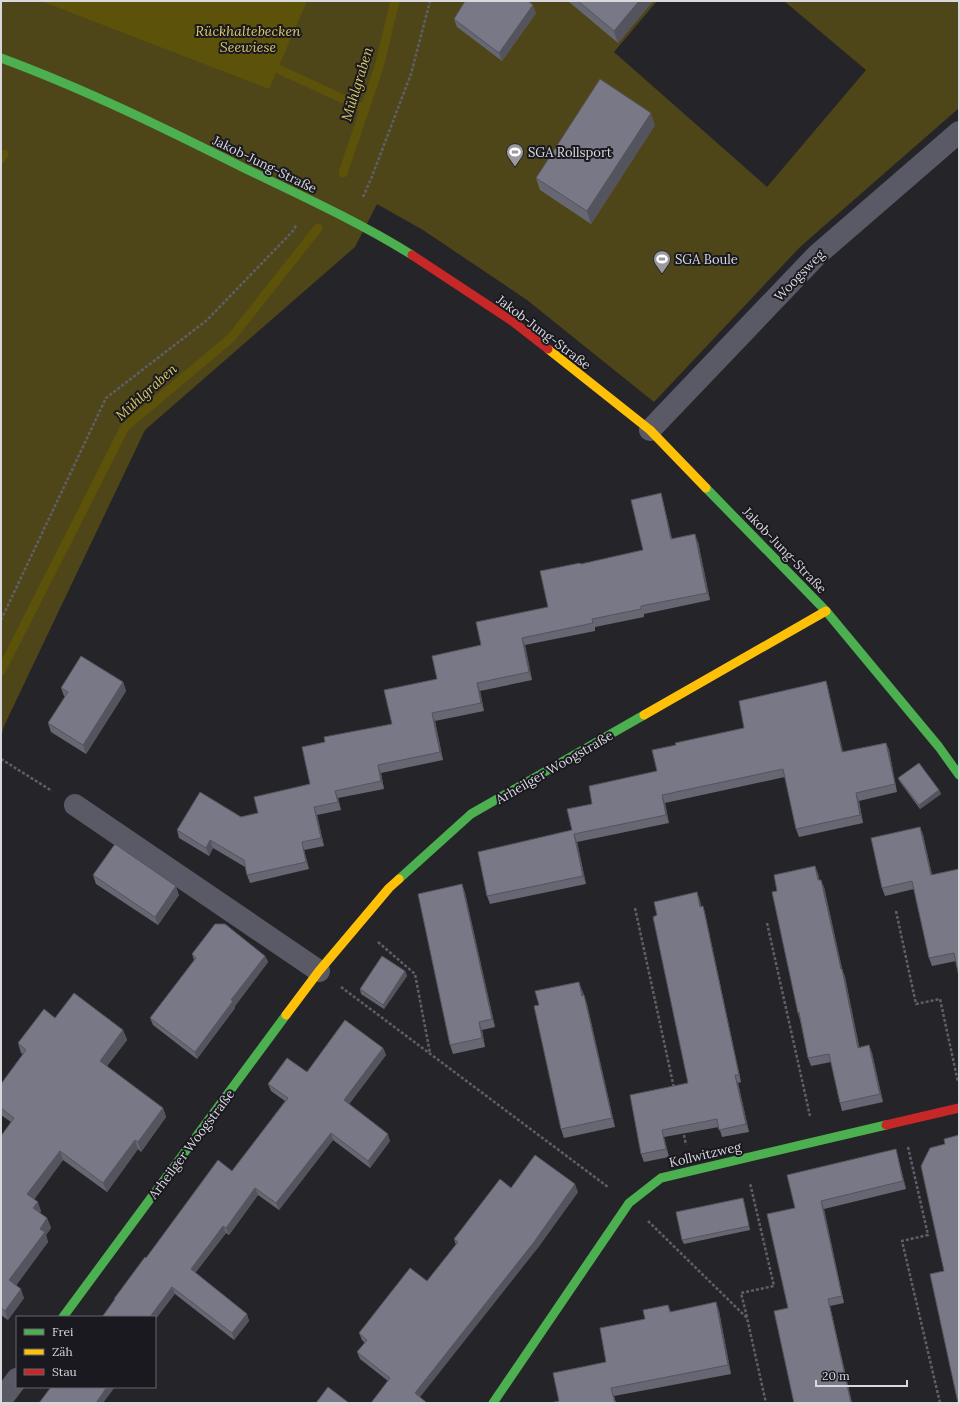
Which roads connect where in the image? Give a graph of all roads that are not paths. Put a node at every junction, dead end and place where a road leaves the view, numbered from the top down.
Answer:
1 (1, 58) edge
2 (959, 132) edge
3 (650, 430) junction
4 (826, 611) junction
5 (959, 775) edge
6 (75, 805) road end
7 (319, 971) junction
8 (959, 1108) edge
9 (64, 1316) edge
10 (16, 1380) edge
11 (1, 1400) edge
12 (493, 1403) edge

1 - 3 street, Jakob-Jung-Straße
2 - 3 street, Woogsweg
3 - 4 street, Jakob-Jung-Straße
4 - 5 street, Jakob-Jung-Straße
4 - 7 street, Arheilger Woogstraße
6 - 7 street
7 - 9 street, Arheilger Woogstraße
8 - 12 street, Kollwitzweg
10 - 11 street

